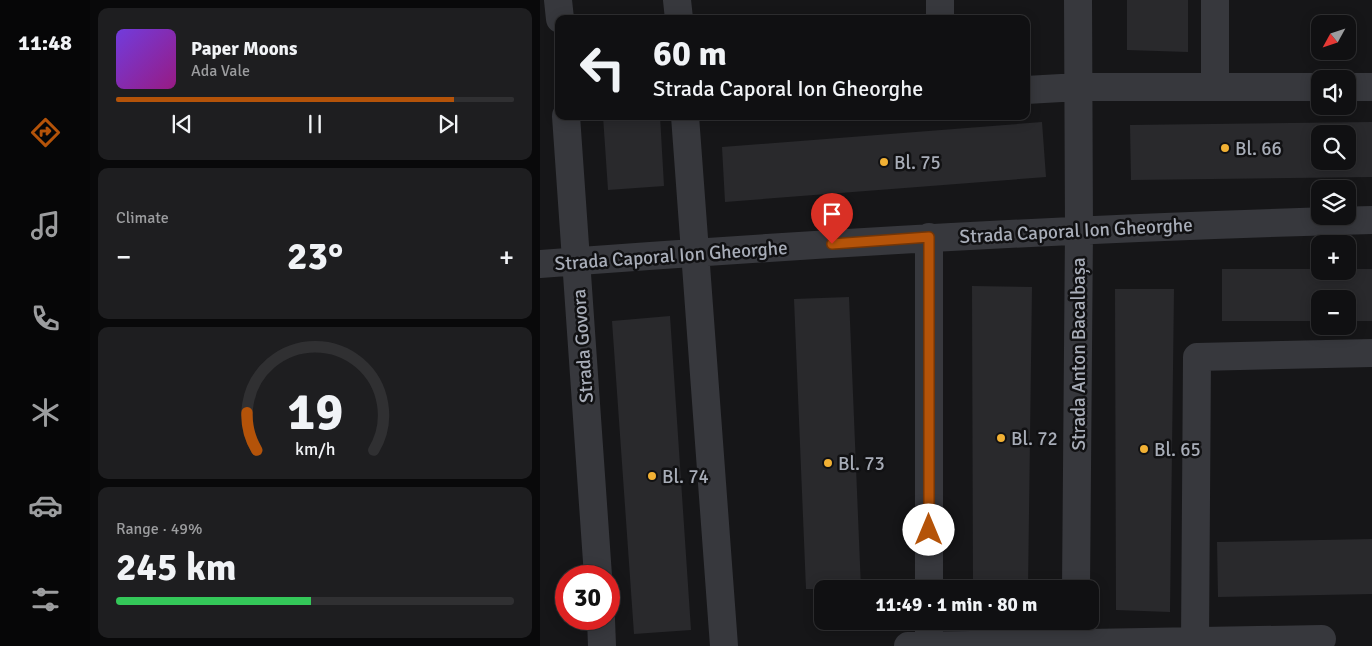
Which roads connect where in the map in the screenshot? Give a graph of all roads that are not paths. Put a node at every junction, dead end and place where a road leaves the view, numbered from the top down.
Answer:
1 (558, 0) edge
2 (678, 0) edge
3 (940, 0) edge
4 (1078, 0) edge
5 (1215, 0) edge
6 (560, 15) edge
7 (679, 15) edge
8 (940, 15) edge
9 (1079, 87) junction
10 (1215, 87) junction
11 (1311, 87) edge
12 (1356, 87) edge
13 (1372, 87) edge
14 (1030, 90) edge
15 (566, 120) edge
16 (685, 120) edge
17 (1372, 220) edge
18 (1079, 230) junction
19 (929, 237) junction
20 (696, 254) junction
21 (576, 262) junction
22 (540, 264) edge
23 (1372, 353) edge
24 (597, 565) edge
25 (929, 580) edge
26 (1076, 580) edge
27 (601, 630) edge
28 (929, 630) edge
29 (1076, 637) edge
30 (1322, 639) dead end
31 (1195, 641) junction
32 (929, 645) edge
33 (602, 646) edge
34 (724, 646) edge
35 (908, 646) edge

1 - 6 street
2 - 7 street
3 - 8 street
4 - 9 street, Strada Anton Bacalbașa
5 - 10 street
9 - 10 street
9 - 14 street
9 - 18 street, Strada Anton Bacalbașa
10 - 11 street
12 - 13 street
15 - 21 street, Strada Govora
16 - 20 street
17 - 18 street, Strada Caporal Ion Gheorghe
18 - 19 street, Strada Caporal Ion Gheorghe
18 - 26 street, Strada Anton Bacalbașa
19 - 20 street, Strada Caporal Ion Gheorghe
19 - 25 street
20 - 21 street, Strada Caporal Ion Gheorghe
20 - 34 street
21 - 22 street, Strada Caporal Ion Gheorghe
21 - 24 street, Strada Govora
23 - 31 street
27 - 33 street
28 - 32 street
29 - 31 street
29 - 32 street
30 - 31 street
32 - 35 street

